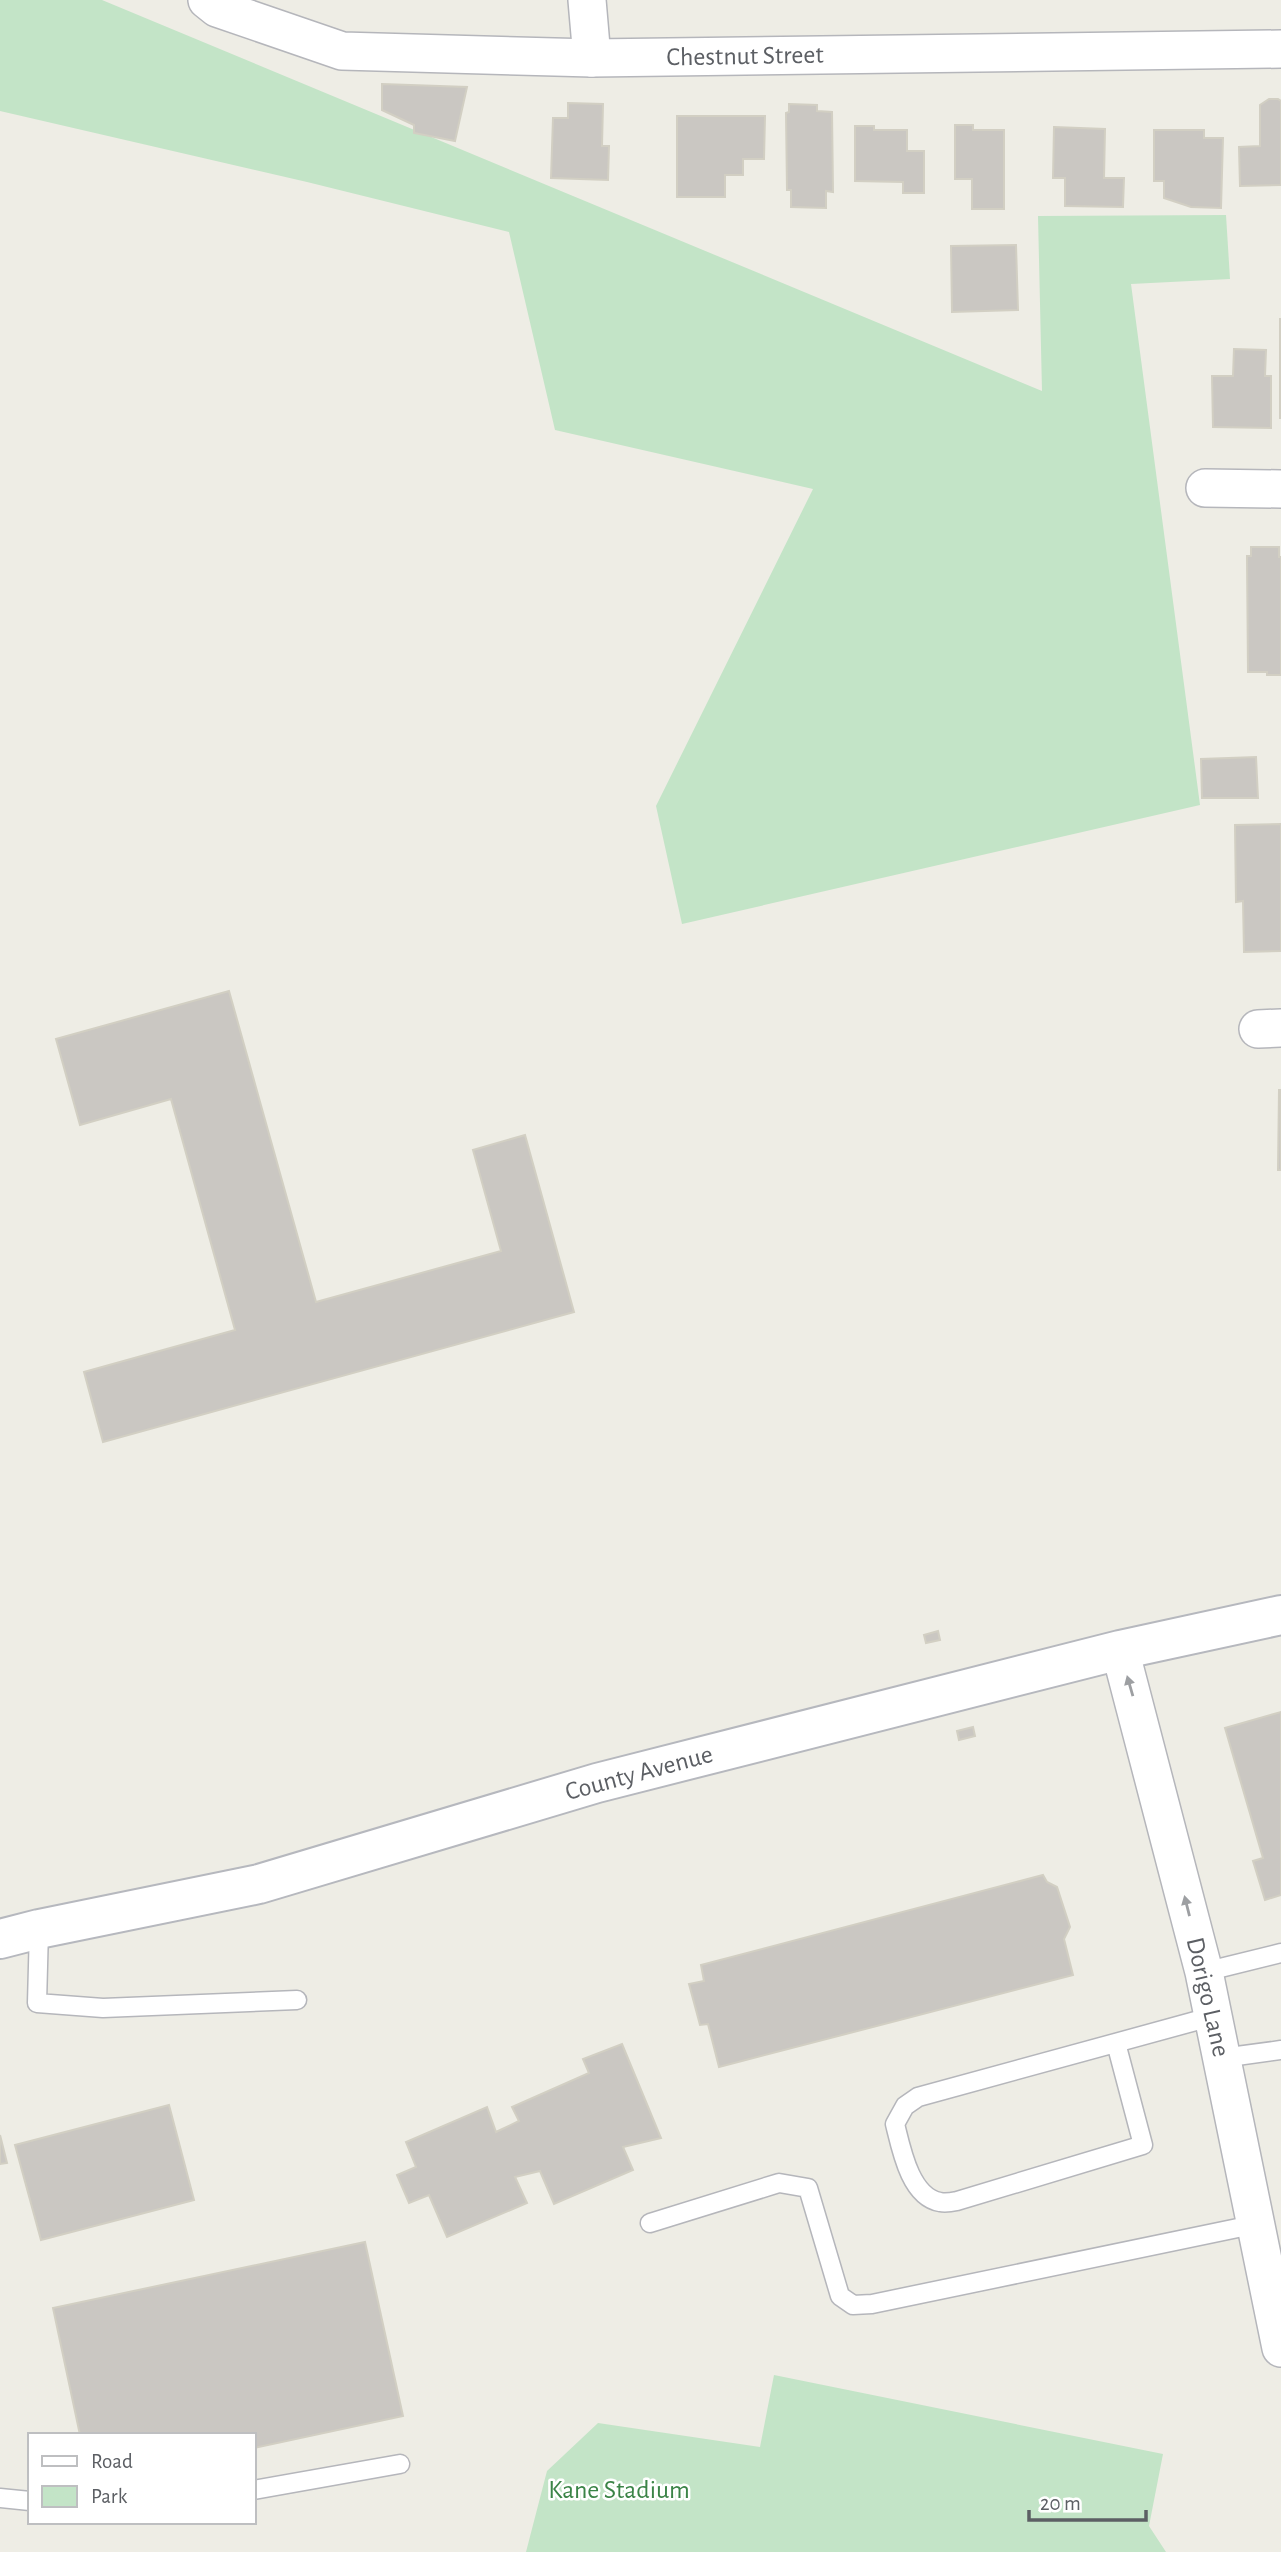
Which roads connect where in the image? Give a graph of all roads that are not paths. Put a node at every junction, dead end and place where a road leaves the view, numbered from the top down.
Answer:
1 (587, 0) edge
2 (212, 4) edge
3 (1281, 50) edge
4 (592, 58) junction
5 (1205, 488) dead end
6 (1281, 489) edge
7 (1281, 1615) edge
8 (1120, 1650) junction
9 (39, 1929) junction
10 (0, 1939) edge
11 (1281, 1953) edge
12 (1204, 1972) junction
13 (297, 2000) dead end
14 (1214, 2016) junction
15 (1116, 2043) junction
16 (1281, 2050) edge
17 (1222, 2058) junction
18 (650, 2223) dead end
19 (1257, 2224) junction
20 (1281, 2347) edge
21 (400, 2464) dead end
22 (256, 2490) edge
23 (0, 2498) edge
24 (28, 2501) edge

1 - 4 street
2 - 4 street, Chestnut Street
3 - 4 street, Chestnut Street
5 - 6 street
7 - 8 main road, County Avenue
8 - 9 main road, County Avenue
12 -> 8 street, Dorigo Lane
9 - 10 main road, County Avenue
9 - 13 lane
11 - 12 lane
12 - 14 street, Dorigo Lane
14 - 15 lane
14 - 17 street, Dorigo Lane
15 - 15 lane
16 - 17 lane
17 - 19 street, Dorigo Lane
18 - 19 lane
19 - 20 street, Dorigo Lane
21 - 22 lane
23 - 24 lane

